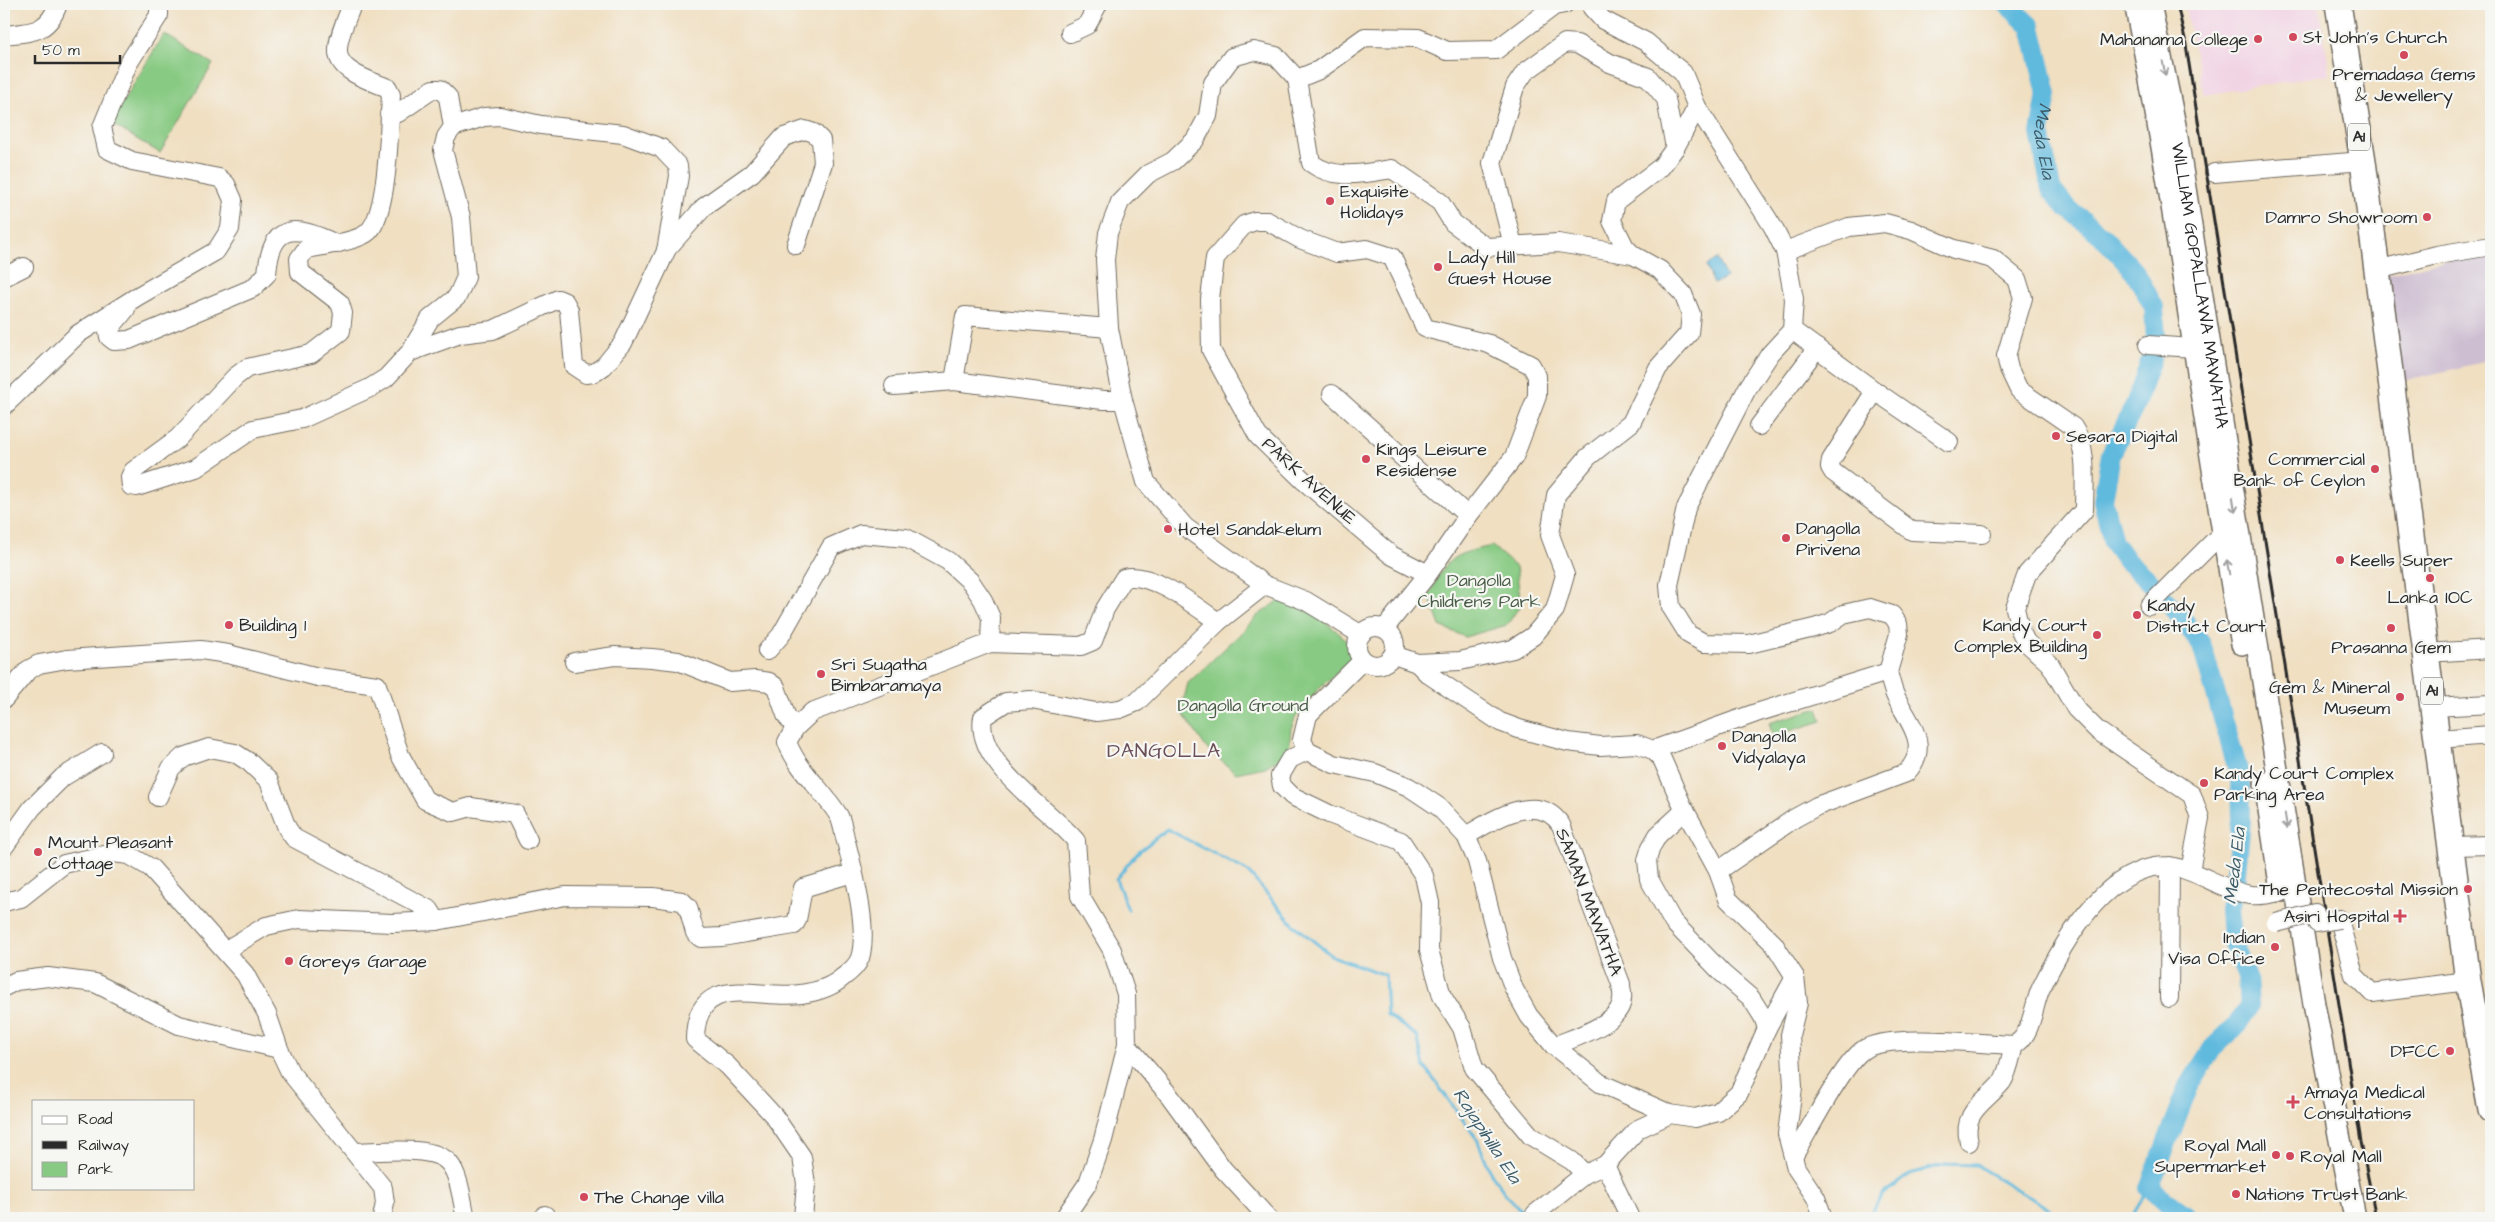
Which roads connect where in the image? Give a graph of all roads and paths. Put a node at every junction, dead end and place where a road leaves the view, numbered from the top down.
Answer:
1 (58, 4) edge
2 (158, 4) edge
3 (352, 4) edge
4 (1098, 4) edge
5 (1565, 4) edge
6 (1591, 4) edge
7 (2135, 4) edge
8 (2150, 4) edge
9 (2338, 4) edge
10 (1070, 33) dead end
11 (4, 35) edge
12 (1297, 79) junction
13 (1697, 106) junction
14 (389, 114) junction
15 (453, 127) junction
16 (1675, 148) junction
17 (2363, 160) junction
18 (2214, 173) dead end
19 (336, 244) junction
20 (796, 245) dead end
21 (1512, 245) junction
22 (2491, 246) edge
23 (666, 251) junction
24 (1785, 251) junction
25 (1633, 255) junction
26 (24, 267) dead end
27 (2377, 270) junction
28 (4, 277) edge
29 (138, 296) junction
30 (1109, 328) junction
31 (1792, 330) junction
32 (2148, 345) dead end
33 (1817, 348) junction
34 (2194, 348) junction
35 (410, 352) junction
36 (954, 381) junction
37 (894, 386) dead end
38 (1875, 392) junction
39 (1332, 394) dead end
40 (1123, 400) junction
41 (4, 406) edge
42 (1759, 426) dead end
43 (1949, 442) dead end
44 (1468, 516) junction
45 (2222, 533) junction
46 (1982, 534) dead end
47 (1428, 574) junction
48 (1265, 585) junction
49 (2149, 606) dead end
50 (1218, 622) junction
51 (1385, 628) junction
52 (1360, 634) junction
53 (990, 643) junction
54 (2491, 649) edge
55 (767, 651) dead end
56 (2426, 653) junction
57 (1394, 655) junction
58 (1363, 660) junction
59 (574, 662) dead end
60 (1417, 663) junction
61 (1888, 672) junction
62 (4, 699) edge
63 (2491, 704) edge
64 (2434, 708) junction
65 (795, 728) junction
66 (2491, 734) edge
67 (2438, 738) junction
68 (1653, 750) junction
69 (1307, 751) junction
70 (102, 752) dead end
71 (158, 797) dead end
72 (1685, 810) junction
73 (1466, 836) junction
74 (528, 840) dead end
75 (2491, 845) edge
76 (2452, 846) junction
77 (4, 847) edge
78 (2170, 866) junction
79 (1718, 871) junction
80 (2190, 871) junction
81 (853, 873) junction
82 (2288, 890) junction
83 (4, 902) edge
84 (437, 921) junction
85 (2276, 923) dead end
86 (226, 950) junction
87 (1795, 977) junction
88 (2468, 980) junction
89 (4, 987) edge
90 (2169, 998) dead end
91 (1767, 1028) junction
92 (1127, 1045) junction
93 (2014, 1045) junction
94 (1554, 1046) junction
95 (279, 1049) junction
96 (2485, 1049) edge
97 (2491, 1110) edge
98 (1670, 1114) junction
99 (1969, 1142) dead end
100 (355, 1152) junction
101 (1794, 1155) junction
102 (1605, 1166) junction
103 (1585, 1174) junction
104 (1535, 1214) dead end
105 (382, 1218) edge
106 (466, 1218) edge
107 (803, 1218) edge
108 (1064, 1218) edge
109 (1268, 1218) edge
110 (1630, 1218) edge
111 (1823, 1218) edge
112 (2341, 1218) edge
113 (2355, 1218) edge

1 - 11 street
2 - 29 street
3 - 14 street
4 - 10 street
5 - 12 street
6 - 13 street
7 - 34 main road, WILLIAM GOPALLAWA MAWATHA
8 -> 82 main road, WILLIAM GOPALLAWA MAWATHA
9 - 17 highway, A1
12 - 21 street
12 - 30 street
13 - 16 street
13 - 24 street
14 - 15 street
14 - 19 street
15 - 23 street
15 - 35 street
16 - 21 street
16 - 25 street
17 - 18 street
17 - 27 highway, A1
19 - 29 street
19 - 35 street
20 - 23 street
21 - 25 street
22 - 27 street
23 - 35 street
24 - 31 street
24 - 80 street
25 - 60 street
26 - 28 street
27 - 56 highway, A1
29 - 41 street
30 - 36 street
30 - 40 street
31 - 33 street
31 - 61 street
32 - 34 street
33 - 38 street
33 - 42 street
34 - 45 main road, WILLIAM GOPALLAWA MAWATHA
36 - 37 street
36 - 40 street
38 - 43 street
38 - 46 street
39 - 44 street
40 - 48 street
44 - 47 street, PARK AVENUE
44 - 47 street, PARK AVENUE
45 - 49 street
82 -> 45 main road, WILLIAM GOPALLAWA MAWATHA
47 - 51 street
48 - 50 street
48 - 52 street
50 - 53 street
50 - 92 street
51 - 52 street
51 - 57 street
52 - 58 street
53 - 55 street
53 - 65 street
54 - 56 street
56 - 64 highway, A1
57 - 58 street
57 - 60 street
58 - 69 street
59 - 65 street
60 - 68 street
61 - 68 street
61 - 79 street
62 - 74 street
63 - 64 street
64 - 67 highway, A1
65 - 81 street
66 - 67 street
67 - 76 highway, A1
68 - 72 street
69 - 73 street
69 - 103 street
70 - 77 street
71 - 84 street
72 - 79 street
72 - 91 street
73 - 94 street
73 - 94 street, SAMAN MAWATHA
75 - 76 street
76 - 88 highway, A1
78 - 80 street
78 - 90 street
78 - 93 street
79 - 87 street
80 - 82 street
81 - 84 street
81 - 107 street
82 - 112 main road, WILLIAM GOPALLAWA MAWATHA
82 - 113 main road, WILLIAM GOPALLAWA MAWATHA
83 - 86 street
84 - 86 street
85 - 88 street, bridge
86 - 95 street
87 - 91 street
87 - 101 street
88 - 96 highway, A1
89 - 95 street
91 - 98 street
92 - 108 street
92 - 109 street
93 - 99 street
93 - 101 street
94 - 98 street
95 - 100 street
96 - 97 highway, A1
98 - 102 street
100 - 105 street
100 - 106 street
101 - 111 street
102 - 103 street
102 - 110 street
103 - 104 street

